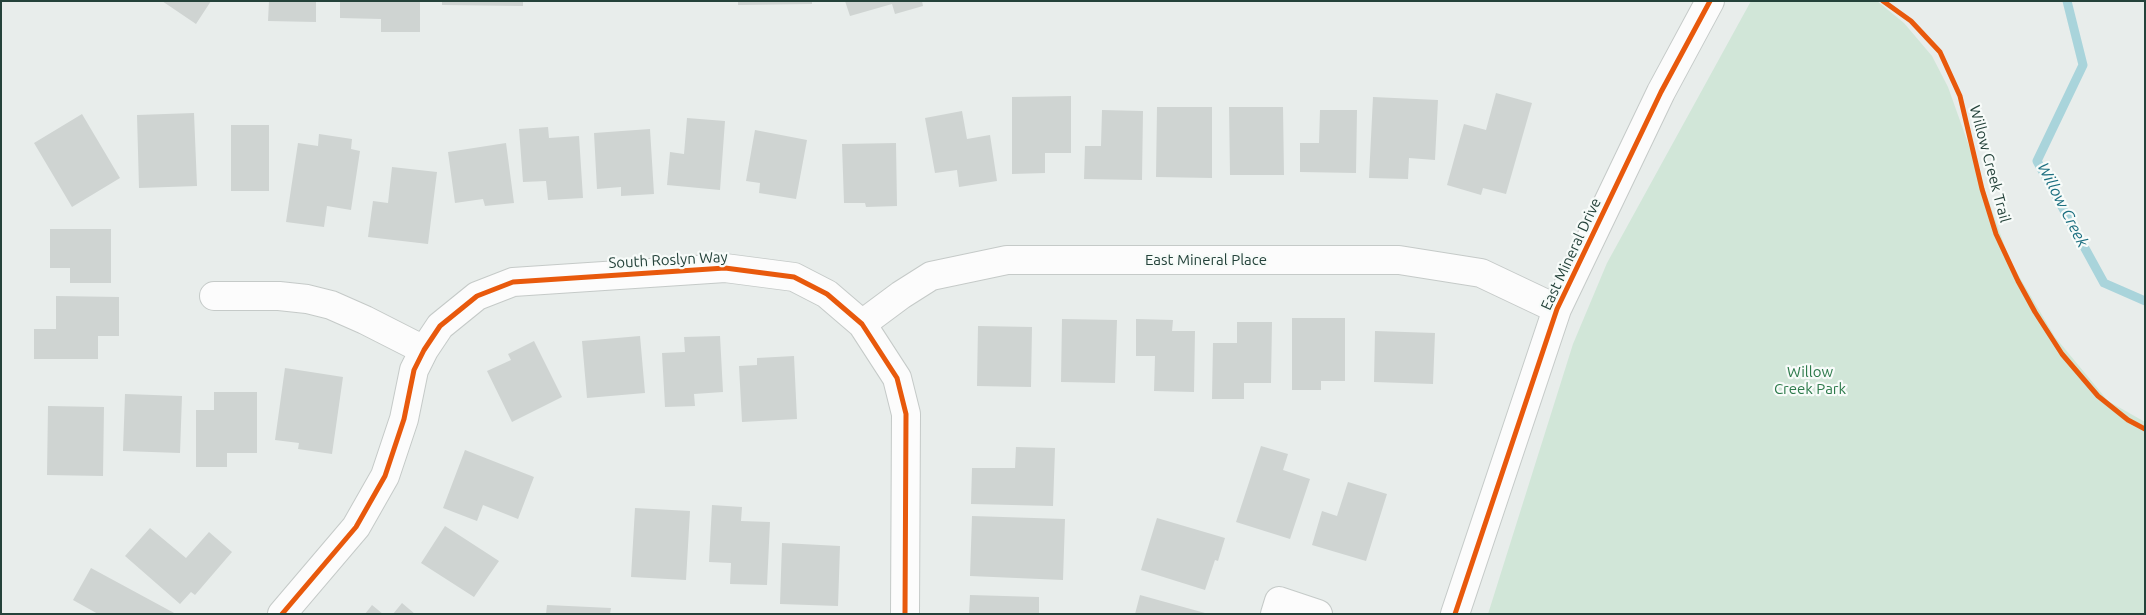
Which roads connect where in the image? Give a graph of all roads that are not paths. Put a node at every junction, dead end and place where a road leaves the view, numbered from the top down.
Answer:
1 (1710, 1) edge
2 (214, 296) dead end
3 (1557, 309) junction
4 (862, 324) junction
5 (424, 350) junction
6 (282, 614) edge
7 (905, 614) edge
8 (1275, 614) edge
9 (1318, 614) edge
10 (1455, 614) edge

1 - 3 street, East Mineral Drive
2 - 5 street
3 - 4 street, East Mineral Place
3 - 10 street, East Mineral Drive
4 - 5 street, South Roslyn Way
4 - 7 street, South Roslyn Way
5 - 6 street, South Roslyn Way
8 - 9 street

